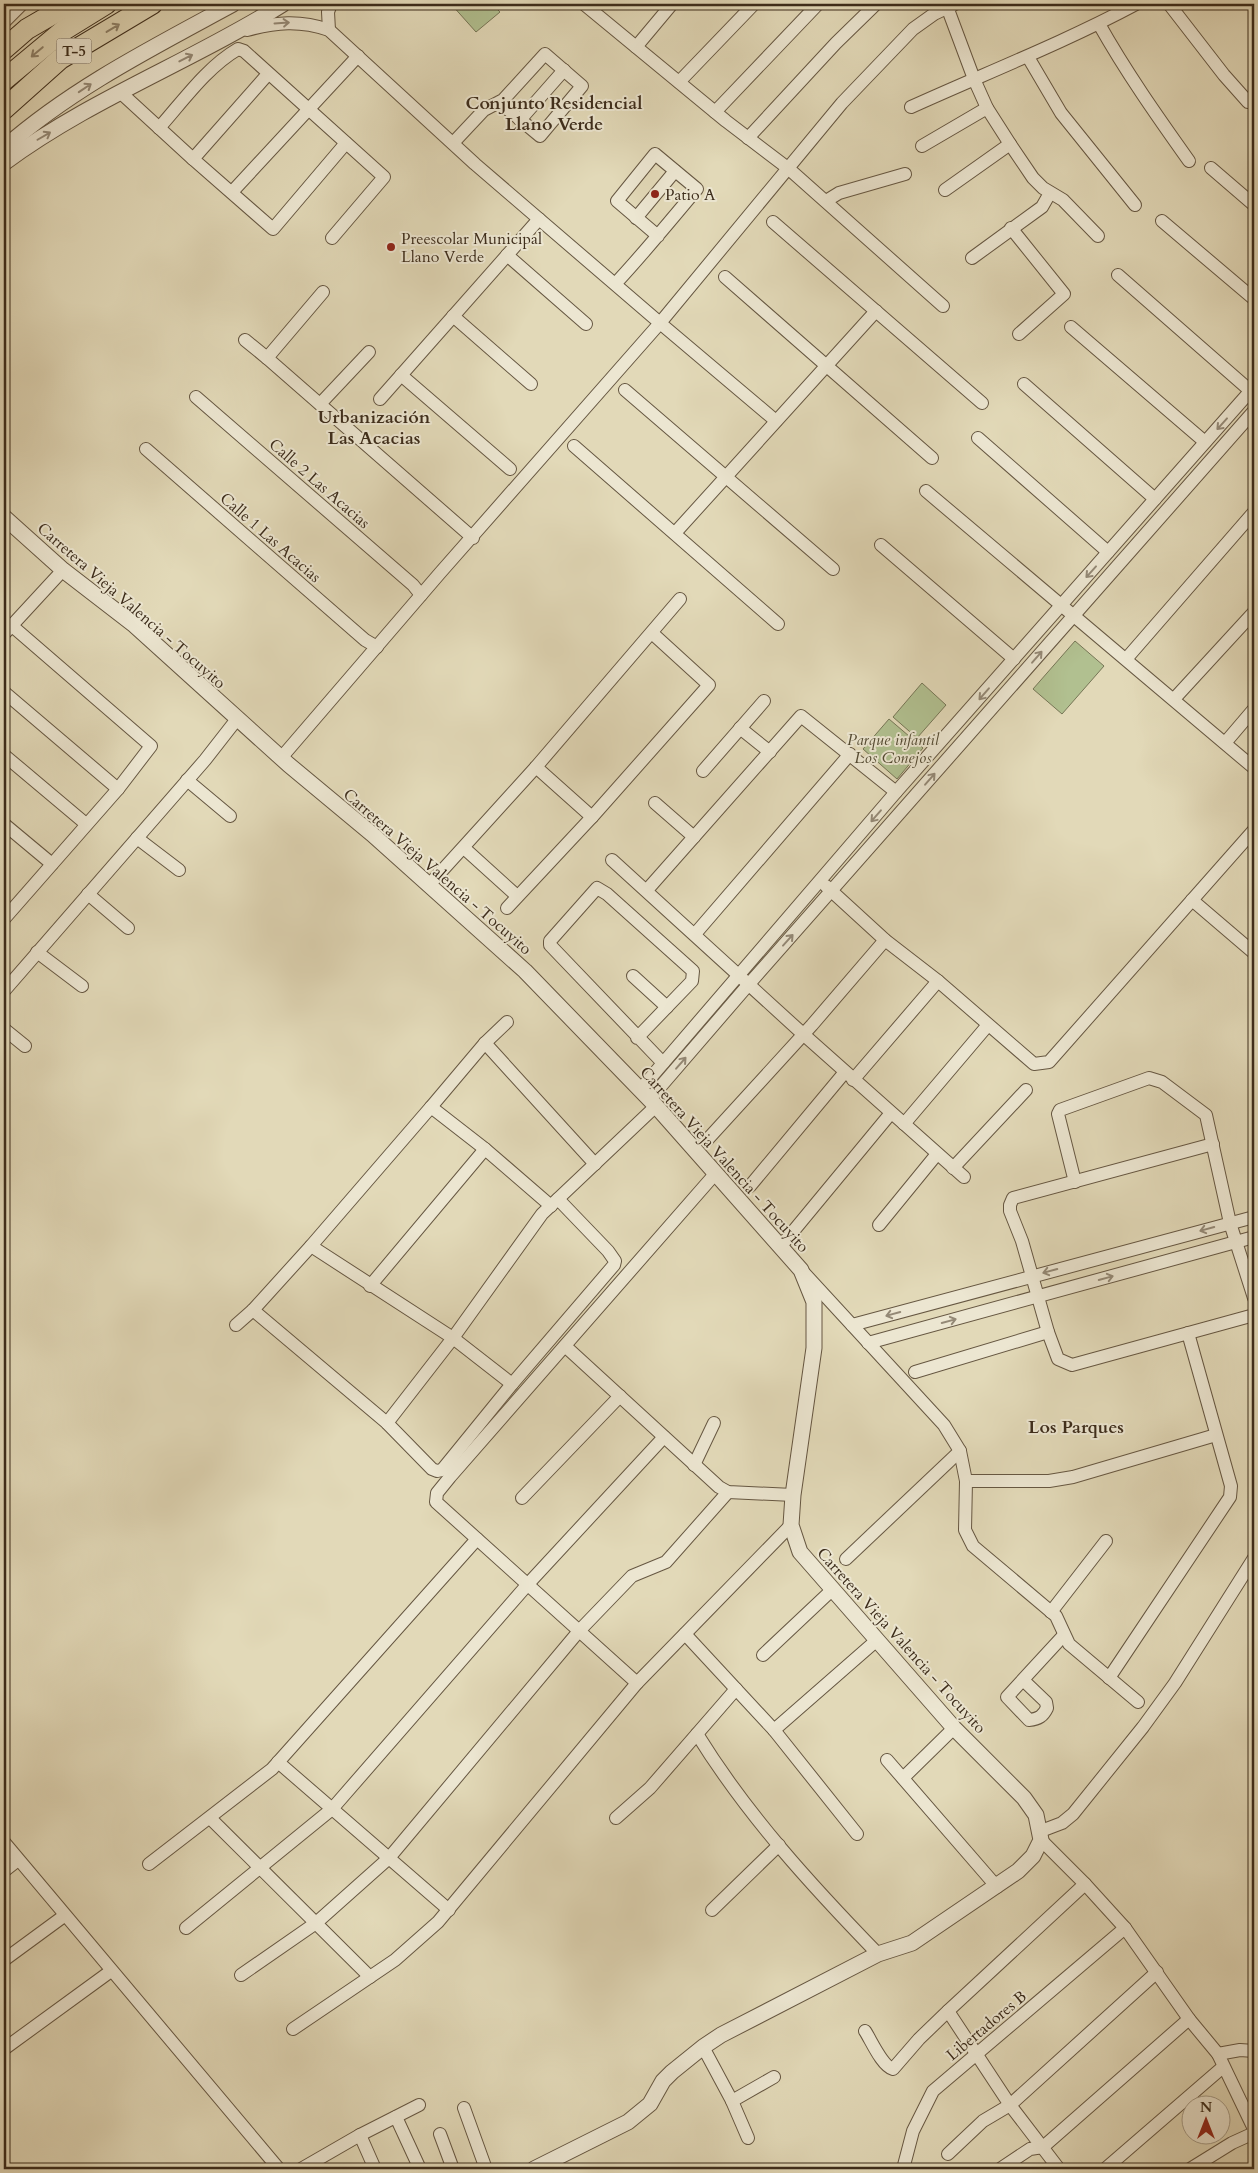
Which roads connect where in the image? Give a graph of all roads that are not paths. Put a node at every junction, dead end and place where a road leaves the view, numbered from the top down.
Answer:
1 (20, 4) edge
2 (70, 4) edge
3 (106, 4) edge
4 (152, 4) edge
5 (233, 4) edge
6 (283, 4) edge
7 (331, 4) edge
8 (672, 4) edge
9 (754, 4) edge
10 (818, 4) edge
11 (876, 4) edge
12 (1136, 4) edge
13 (1169, 4) edge
14 (587, 5) edge
15 (950, 5) edge
16 (4, 20) edge
17 (1099, 24) junction
18 (329, 30) junction
19 (235, 33) junction
20 (636, 47) junction
21 (4, 49) edge
22 (358, 56) junction
23 (1028, 57) junction
24 (564, 70) junction
25 (268, 74) junction
26 (974, 79) junction
27 (4, 80) edge
28 (679, 82) junction
29 (120, 92) junction
30 (499, 102) junction
31 (1248, 102) dead end
32 (911, 107) dead end
33 (987, 108) junction
34 (4, 109) edge
35 (309, 110) junction
36 (715, 112) junction
37 (520, 120) junction
38 (159, 128) junction
39 (748, 138) junction
40 (346, 143) junction
41 (453, 143) junction
42 (1010, 144) junction
43 (922, 146) dead end
44 (4, 148) edge
45 (193, 159) junction
46 (1189, 161) dead end
47 (4, 163) edge
48 (1211, 168) dead end
49 (789, 169) junction
50 (675, 171) junction
51 (905, 174) dead end
52 (945, 190) dead end
53 (232, 192) junction
54 (1050, 193) junction
55 (826, 201) junction
56 (1135, 205) dead end
57 (1254, 205) edge
58 (636, 218) junction
59 (539, 219) junction
60 (1162, 220) dead end
61 (773, 222) dead end
62 (1010, 228) junction
63 (658, 236) junction
64 (1098, 236) dead end
65 (332, 238) dead end
66 (507, 255) junction
67 (972, 258) dead end
68 (1118, 275) dead end
69 (725, 277) dead end
70 (616, 283) junction
71 (323, 292) dead end
72 (1254, 299) edge
73 (943, 306) dead end
74 (876, 310) junction
75 (453, 316) junction
76 (660, 323) junction
77 (586, 324) dead end
78 (1071, 328) dead end
79 (1019, 334) dead end
80 (245, 340) dead end
81 (368, 352) dead end
82 (267, 358) junction
83 (826, 365) junction
84 (401, 375) junction
85 (531, 384) dead end
86 (1024, 384) dead end
87 (625, 390) dead end
88 (1253, 391) edge
89 (196, 397) dead end
90 (380, 399) dead end
91 (982, 403) dead end
92 (320, 404) junction
93 (1254, 411) edge
94 (776, 421) junction
95 (978, 438) dead end
96 (1206, 442) junction
97 (574, 446) dead end
98 (146, 449) dead end
99 (932, 458) dead end
100 (510, 469) dead end
101 (726, 476) junction
102 (926, 491) dead end
103 (1155, 499) junction
104 (1254, 512) edge
105 (4, 517) edge
106 (675, 533) junction
107 (473, 538) junction
108 (881, 544) dead end
109 (1108, 552) junction
110 (833, 569) dead end
111 (63, 570) junction
112 (421, 595) junction
113 (680, 599) dead end
114 (1061, 606) junction
115 (1254, 612) edge
116 (1074, 616) junction
117 (778, 624) dead end
118 (8, 629) edge
119 (652, 633) junction
120 (377, 647) junction
121 (1126, 658) junction
122 (1014, 659) junction
123 (4, 692) edge
124 (1174, 699) junction
125 (764, 700) dead end
126 (1254, 709) edge
127 (237, 719) junction
128 (740, 728) junction
129 (1225, 743) junction
130 (770, 752) junction
131 (850, 754) junction
132 (4, 755) edge
133 (281, 758) junction
134 (536, 766) junction
135 (1254, 768) edge
136 (703, 770) dead end
137 (187, 780) junction
138 (118, 789) junction
139 (896, 792) junction
140 (655, 803) dead end
141 (230, 816) dead end
142 (592, 817) junction
143 (4, 824) edge
144 (86, 824) junction
145 (1254, 830) edge
146 (694, 837) junction
147 (137, 838) junction
148 (464, 848) junction
149 (612, 860) dead end
150 (52, 864) junction
151 (179, 870) dead end
152 (820, 881) junction
153 (429, 885) junction
154 (647, 890) junction
155 (832, 891) junction
156 (88, 894) junction
157 (518, 896) junction
158 (1192, 900) junction
159 (8, 904) edge
160 (507, 908) dead end
161 (4, 919) edge
162 (128, 928) dead end
163 (695, 934) junction
164 (885, 940) junction
165 (38, 952) junction
166 (1254, 953) edge
167 (739, 975) junction
168 (633, 976) dead end
169 (938, 981) junction
170 (749, 984) junction
171 (82, 986) dead end
172 (4, 991) edge
173 (667, 1007) junction
174 (507, 1022) dead end
175 (988, 1025) junction
176 (4, 1029) edge
177 (803, 1034) junction
178 (637, 1038) junction
179 (485, 1044) junction
180 (25, 1046) dead end
181 (663, 1063) junction
182 (849, 1076) junction
183 (1026, 1090) dead end
184 (648, 1099) junction
185 (431, 1107) junction
186 (891, 1113) junction
187 (904, 1124) junction
188 (707, 1140) dead end
189 (1212, 1144) junction
190 (485, 1149) junction
191 (937, 1154) junction
192 (595, 1164) junction
193 (954, 1168) junction
194 (715, 1174) junction
195 (964, 1178) dead end
196 (1075, 1182) junction
197 (750, 1186) dead end
198 (555, 1202) junction
199 (1254, 1216) edge
200 (1230, 1223) junction
201 (879, 1225) dead end
202 (1254, 1237) edge
203 (1237, 1242) junction
204 (311, 1246) junction
205 (781, 1246) junction
206 (801, 1270) junction
207 (1032, 1276) junction
208 (370, 1286) junction
209 (1038, 1297) junction
210 (1254, 1298) edge
211 (253, 1310) junction
212 (1254, 1315) edge
213 (236, 1325) dead end
214 (852, 1325) junction
215 (1048, 1332) junction
216 (1188, 1333) junction
217 (453, 1338) junction
218 (868, 1343) junction
219 (565, 1346) junction
220 (915, 1372) dead end
221 (512, 1384) junction
222 (620, 1396) junction
223 (387, 1423) junction
224 (714, 1423) dead end
225 (1216, 1435) junction
226 (664, 1437) junction
227 (960, 1451) junction
228 (694, 1465) junction
229 (966, 1480) junction
230 (728, 1492) junction
231 (793, 1495) junction
232 (522, 1498) dead end
233 (791, 1525) junction
234 (477, 1539) junction
235 (1106, 1541) dead end
236 (846, 1558) dead end
237 (1254, 1558) edge
238 (528, 1584) junction
239 (833, 1589) junction
240 (1051, 1612) junction
241 (579, 1631) junction
242 (685, 1634) junction
243 (1064, 1634) junction
244 (877, 1640) junction
245 (763, 1655) dead end
246 (1109, 1678) junction
247 (1023, 1680) dead end
248 (637, 1683) junction
249 (736, 1689) junction
250 (1138, 1702) dead end
251 (954, 1728) junction
252 (774, 1730) junction
253 (697, 1734) junction
254 (887, 1760) dead end
255 (278, 1762) junction
256 (903, 1778) junction
257 (332, 1809) junction
258 (210, 1818) junction
259 (616, 1818) dead end
260 (857, 1834) dead end
261 (1041, 1836) junction
262 (4, 1842) edge
263 (779, 1845) junction
264 (389, 1858) junction
265 (18, 1860) junction
266 (149, 1864) dead end
267 (261, 1868) junction
268 (4, 1871) edge
269 (1086, 1884) junction
270 (997, 1887) junction
271 (449, 1910) junction
272 (712, 1910) dead end
273 (64, 1916) junction
274 (316, 1923) junction
275 (186, 1928) dead end
276 (1125, 1928) junction
277 (878, 1954) junction
278 (4, 1960) edge
279 (111, 1971) junction
280 (1157, 1972) junction
281 (241, 1976) dead end
282 (370, 1977) junction
283 (948, 2011) junction
284 (1189, 2019) junction
285 (293, 2029) dead end
286 (865, 2031) dead end
287 (703, 2047) junction
288 (4, 2050) edge
289 (1254, 2051) edge
290 (977, 2054) junction
291 (1218, 2054) junction
292 (1223, 2067) junction
293 (774, 2077) dead end
294 (732, 2101) junction
295 (1010, 2104) junction
296 (419, 2105) dead end
297 (464, 2108) dead end
298 (396, 2117) junction
299 (1254, 2131) edge
300 (440, 2134) dead end
301 (360, 2136) junction
302 (748, 2138) dead end
303 (1043, 2147) junction
304 (948, 2154) dead end
305 (279, 2169) edge
306 (301, 2169) edge
307 (375, 2169) edge
308 (420, 2169) edge
309 (453, 2169) edge
310 (486, 2169) edge
311 (534, 2169) edge
312 (903, 2169) edge
313 (1000, 2169) edge
314 (1059, 2169) edge
315 (1106, 2169) edge
316 (1190, 2169) edge

1 - 16 street
2 - 21 highway
3 -> 27 highway, T-5
34 -> 4 highway, T-5
44 -> 5 street
6 - 19 street
7 - 18 street
8 - 20 street
9 - 28 street
10 - 36 street
11 - 39 street
12 - 17 street
13 - 31 street
14 - 20 street
15 - 26 street
15 - 49 street
17 - 23 street
17 - 46 street
19 -> 18 street
18 - 22 street
29 -> 19 street
20 - 28 street
22 - 35 street
22 - 41 street
23 - 26 street
23 - 56 street
24 - 30 street
24 - 37 street
24 - 37 street
25 - 35 street
25 - 38 street
25 - 45 street
26 - 32 street
26 - 33 street
28 - 36 street
29 - 38 street
47 -> 29 street
30 - 37 street
30 - 41 street
33 - 42 street
33 - 43 street
35 - 40 street
35 - 53 street
36 - 39 street
38 - 45 street
39 - 49 street
40 - 53 street
40 - 65 street
41 - 59 street
42 - 52 street
42 - 54 street
45 - 53 street
48 - 57 street
49 - 55 street
49 - 76 street
50 - 58 street
50 - 58 street
50 - 63 street
51 - 55 street
54 - 62 street
54 - 64 street
55 - 73 street
58 - 63 street
59 - 66 street
59 - 70 street
60 - 72 street
61 - 74 street
62 - 67 street
62 - 79 street
63 - 70 street
66 - 75 street
66 - 77 street
68 - 88 street
69 - 83 street
70 - 76 street
71 - 82 street
74 - 83 street
74 - 91 street
75 - 84 street
75 - 85 street
76 - 94 street
76 - 107 street
78 - 96 street
80 - 82 street
81 - 92 street
82 - 92 street
83 - 94 street
83 - 99 street
84 - 90 street
84 - 100 street
86 - 103 street
87 - 101 street
88 -> 96 street
89 - 112 street, Calle 2 Las Acacias
92 - 107 street
93 - 116 street
94 - 101 street
95 - 109 street
96 - 103 street
97 - 106 street
98 - 120 street, Calle 1 Las Acacias
101 - 106 street
101 - 110 street
102 - 114 street
103 - 109 street
104 - 121 street
105 - 111 street, Carretera Vieja Valencia - Tocuyito
106 - 117 street
107 - 112 street
108 - 122 street
109 -> 114 street
111 - 118 street
111 - 127 street, Carretera Vieja Valencia - Tocuyito
112 - 120 street
113 - 119 street
114 - 116 street
114 - 122 street
115 - 124 street
116 - 121 street
155 -> 116 street
118 - 138 street
119 - 134 street
119 - 142 street
120 - 133 street
121 - 124 street
122 -> 139 street
123 - 138 street
124 - 129 street
125 - 128 street
126 - 129 street
127 - 133 street, Carretera Vieja Valencia - Tocuyito
127 - 137 street
128 - 130 street
128 - 136 street
129 - 135 street
130 - 131 street
130 - 146 street
131 - 139 street
131 - 163 street
132 - 144 street
133 - 153 street, Carretera Vieja Valencia - Tocuyito
134 - 142 street
134 - 148 street
137 - 141 street
137 - 147 street
138 - 144 street
139 -> 152 street
140 - 146 street
142 - 157 street
143 - 150 street
144 - 150 street
145 - 158 street
146 - 154 street
147 - 151 street
147 - 156 street
148 - 153 street
148 - 157 street
149 - 154 street
150 - 159 street
152 - 155 street
152 - 167 street
153 - 184 street, Carretera Vieja Valencia - Tocuyito
154 - 163 street
155 - 164 street
170 -> 155 street
156 - 162 street
156 - 165 street
157 - 160 street
158 - 166 street
158 - 175 street
159 - 161 street
163 - 167 street
164 - 169 street
164 - 177 street
165 - 171 street
165 - 172 street
167 - 170 street
167 - 181 street
168 - 173 street
169 - 175 street
169 - 182 street
170 - 177 street
184 -> 170 street
173 - 178 street
173 - 178 street
174 - 179 street
175 - 187 street
176 - 180 street
177 - 182 street
177 - 188 street
178 - 181 street
179 - 185 street
179 - 192 street
181 - 184 street
182 - 186 street
182 - 197 street
183 - 193 street
184 - 192 street
184 - 194 street, Carretera Vieja Valencia - Tocuyito
185 - 190 street
185 - 204 street
186 - 187 street
186 - 205 street
187 - 191 street
189 - 196 street
189 - 196 street
189 - 200 street
190 - 198 street
190 - 208 street
191 - 193 street
191 - 201 street
192 - 198 street
193 - 195 street
194 - 205 street, Carretera Vieja Valencia - Tocuyito
194 - 219 street
196 - 207 street
198 - 217 street
198 - 221 street
199 - 200 street
200 - 203 street
200 -> 207 street
202 - 203 street
209 -> 203 street
203 - 210 street
204 - 208 street
204 - 211 street
205 - 206 street, Carretera Vieja Valencia - Tocuyito
206 - 214 street
206 - 231 street, Carretera Vieja Valencia - Tocuyito
207 - 209 street
207 -> 214 street
208 - 217 street
209 - 215 street
218 -> 209 street
211 - 213 street
211 - 223 street
212 - 216 street
214 - 218 street
215 - 216 street
215 - 220 street
216 - 225 street
217 - 221 street
217 - 223 street
218 - 227 street
219 - 222 street
219 - 234 street
221 - 223 street
222 - 226 street
222 - 232 street
224 - 228 street
225 - 229 street
225 - 246 street
226 - 228 street
226 - 238 street
227 - 229 street
227 - 236 street
228 - 230 street
229 - 240 street
230 - 231 street
230 - 241 street
231 - 233 street, Carretera Vieja Valencia - Tocuyito
233 - 239 street, Carretera Vieja Valencia - Tocuyito
233 - 242 street
234 - 238 street
234 - 255 street
235 - 240 street
237 - 261 street
238 - 241 street
238 - 257 street
239 - 244 street, Carretera Vieja Valencia - Tocuyito
239 - 245 street
240 - 243 street
241 - 248 street
241 - 264 street
242 - 248 street
242 - 249 street
243 - 246 street
243 - 247 street
244 - 251 street, Carretera Vieja Valencia - Tocuyito
244 - 252 street
246 - 250 street
248 - 271 street
249 - 252 street
249 - 253 street
251 - 256 street
251 - 261 street, Carretera Vieja Valencia - Tocuyito
252 - 260 street
253 - 259 street
253 - 263 street
254 - 256 street
255 - 257 street
255 - 258 street
256 - 270 street
257 - 264 street
257 - 267 street
258 - 266 street
258 - 267 street
261 - 269 street
261 - 270 street
262 - 265 street
263 - 272 street
263 - 277 street
264 - 271 street
264 - 274 street
265 - 268 street
265 - 273 street
267 - 274 street
267 - 275 street
269 - 276 street
269 - 283 street
270 - 277 street
271 - 282 street
273 - 278 street
273 - 279 street
274 - 281 street
274 - 282 street
276 - 280 street
276 - 290 street, Libertadores B
277 - 287 street
279 - 288 street
279 - 305 street
280 - 284 street
280 - 295 street
282 - 285 street
283 - 286 street
283 - 290 street
284 - 291 street
284 - 303 street
287 - 294 street
287 - 311 street
289 - 291 street
290 - 295 street
290 - 312 street, Libertadores B
291 - 292 street
292 - 299 street
292 - 315 street
293 - 294 street
294 - 302 street
295 - 303 street
295 - 304 street
296 - 298 street
297 - 310 street
298 - 301 street
298 - 308 street
299 - 316 street
300 - 309 street
301 - 306 street
301 - 307 street
303 - 313 street
303 - 314 street

